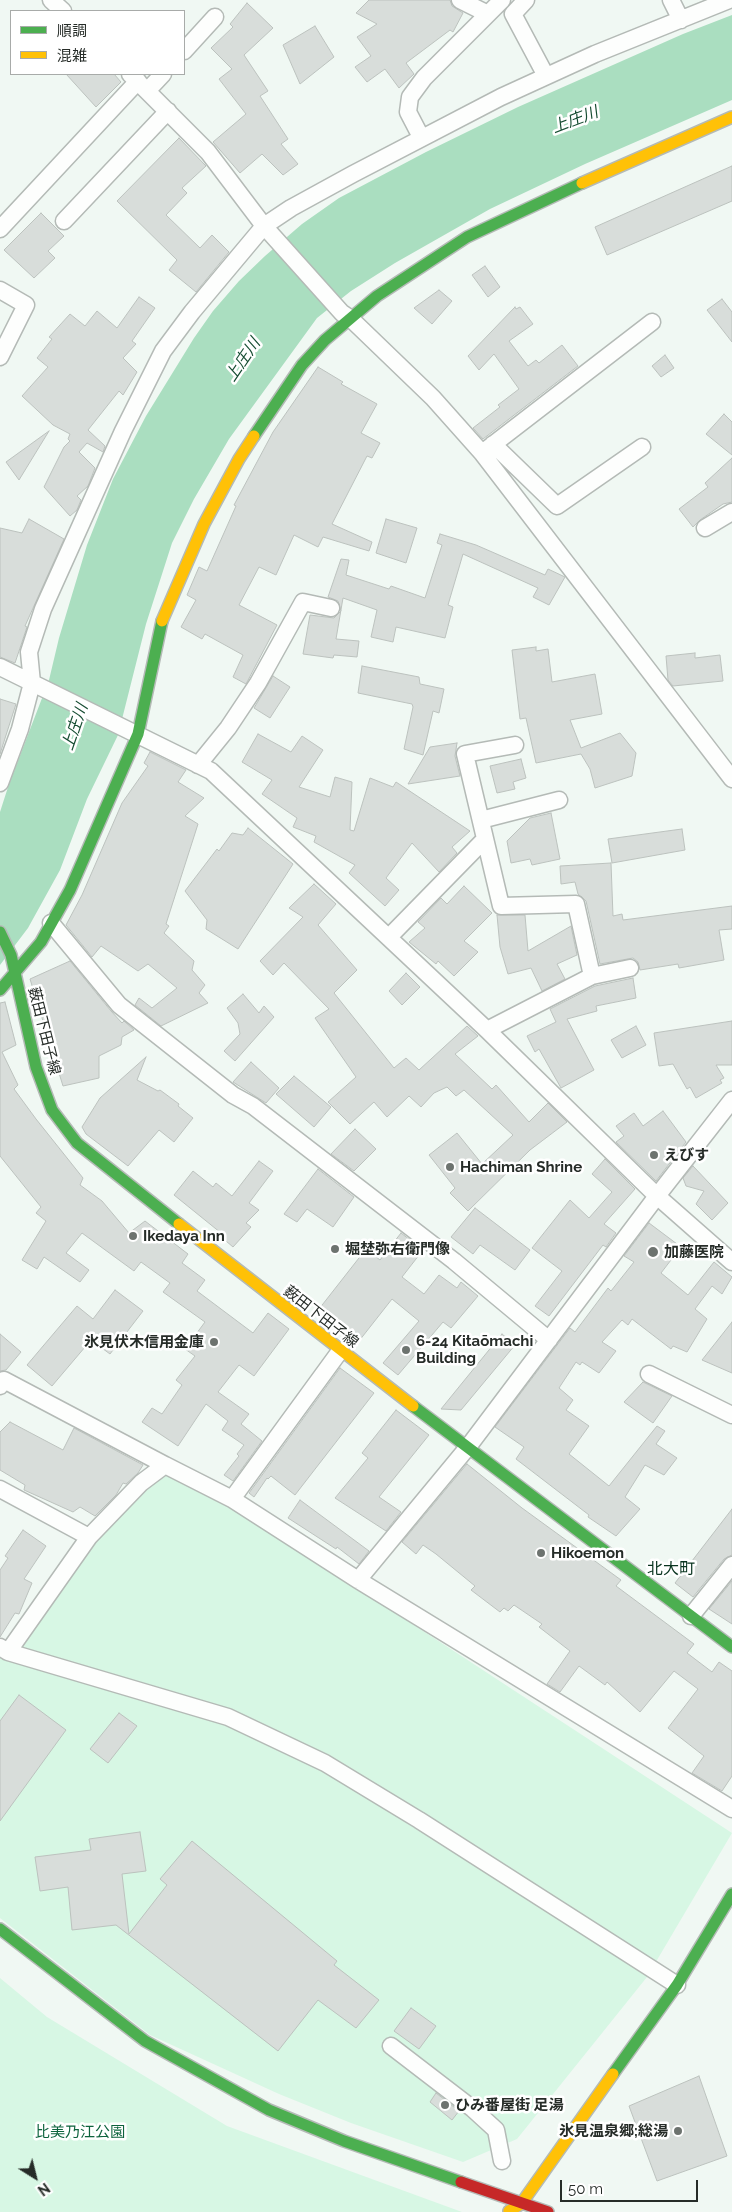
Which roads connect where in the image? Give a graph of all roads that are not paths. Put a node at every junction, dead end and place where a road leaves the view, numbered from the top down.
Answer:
1 (52, 0) edge
2 (460, 0) edge
3 (502, 0) edge
4 (526, 0) edge
5 (671, 0) edge
6 (729, 0) edge
7 (62, 10) edge
8 (488, 14) junction
9 (215, 17) dead end
10 (681, 20) junction
11 (185, 50) edge
12 (160, 75) edge
13 (546, 76) junction
14 (138, 82) edge
15 (168, 111) junction
16 (732, 117) edge
17 (421, 137) junction
18 (64, 221) dead end
19 (266, 228) junction
20 (0, 229) edge
21 (0, 290) edge
22 (346, 316) junction
23 (652, 322) dead end
24 (0, 357) edge
25 (642, 447) dead end
26 (488, 448) junction
27 (732, 512) edge
28 (705, 528) dead end
29 (331, 608) dead end
30 (0, 668) edge
31 (32, 683) junction
32 (138, 734) junction
33 (515, 745) dead end
34 (198, 765) junction
35 (732, 779) edge
36 (0, 783) edge
37 (559, 800) dead end
38 (481, 820) junction
39 (485, 839) junction
40 (51, 923) junction
41 (0, 932) edge
42 (389, 937) junction
43 (630, 968) dead end
44 (15, 972) junction
45 (592, 976) junction
46 (0, 990) edge
47 (487, 1030) junction
48 (732, 1100) edge
49 (656, 1196) junction
50 (732, 1262) edge
51 (549, 1340) junction
52 (340, 1351) junction
53 (649, 1374) dead end
54 (0, 1386) edge
55 (732, 1415) edge
56 (468, 1447) junction
57 (165, 1465) junction
58 (0, 1489) edge
59 (232, 1499) junction
60 (90, 1537) junction
61 (732, 1565) edge
62 (358, 1580) junction
63 (691, 1616) junction
64 (732, 1647) edge
65 (4, 1650) edge
66 (732, 1809) edge
67 (732, 1894) edge
68 (0, 1929) edge
69 (677, 1985) junction
70 (391, 2046) dead end
71 (502, 2161) dead end
72 (521, 2204) junction
73 (508, 2212) edge
74 (548, 2212) edge

1 - 7 street
2 - 8 street
3 - 8 street
4 - 13 street
5 - 10 street
6 - 10 street
8 - 17 street
9 - 11 street
10 - 13 street
12 - 14 street
13 - 17 street
14 - 15 street
14 - 20 street
15 - 18 street
15 - 19 street
16 - 22 street
17 - 19 street
19 - 22 street
19 - 31 street
21 - 24 street
22 - 26 street
22 - 32 street
23 - 26 street
25 - 26 street
26 - 35 street
27 - 28 street
29 - 34 street
30 - 31 street
31 - 32 street
31 - 36 street
32 - 34 street
32 - 40 street
33 - 38 street
34 - 42 street
37 - 38 street
38 - 39 street
39 - 42 street
39 - 45 street
40 - 44 street
40 - 51 street
41 - 44 street, 薮田下田子線
42 - 47 street
43 - 45 street
44 - 46 street
44 - 52 street, 薮田下田子線
45 - 47 street
47 - 49 street
48 - 49 street
49 - 50 street
49 - 51 street
51 - 56 street
52 - 56 street, 薮田下田子線
52 - 59 street
53 - 55 street
54 - 57 street
56 - 62 street
56 - 63 street, 薮田下田子線
57 - 59 street
57 - 60 street
58 - 60 street
59 - 62 street
60 - 65 street
61 - 63 street
62 - 66 street
63 - 64 street, 薮田下田子線
65 - 69 street
67 - 69 street
68 - 72 street
69 - 72 street
70 - 71 street
72 - 73 street
72 - 74 street

